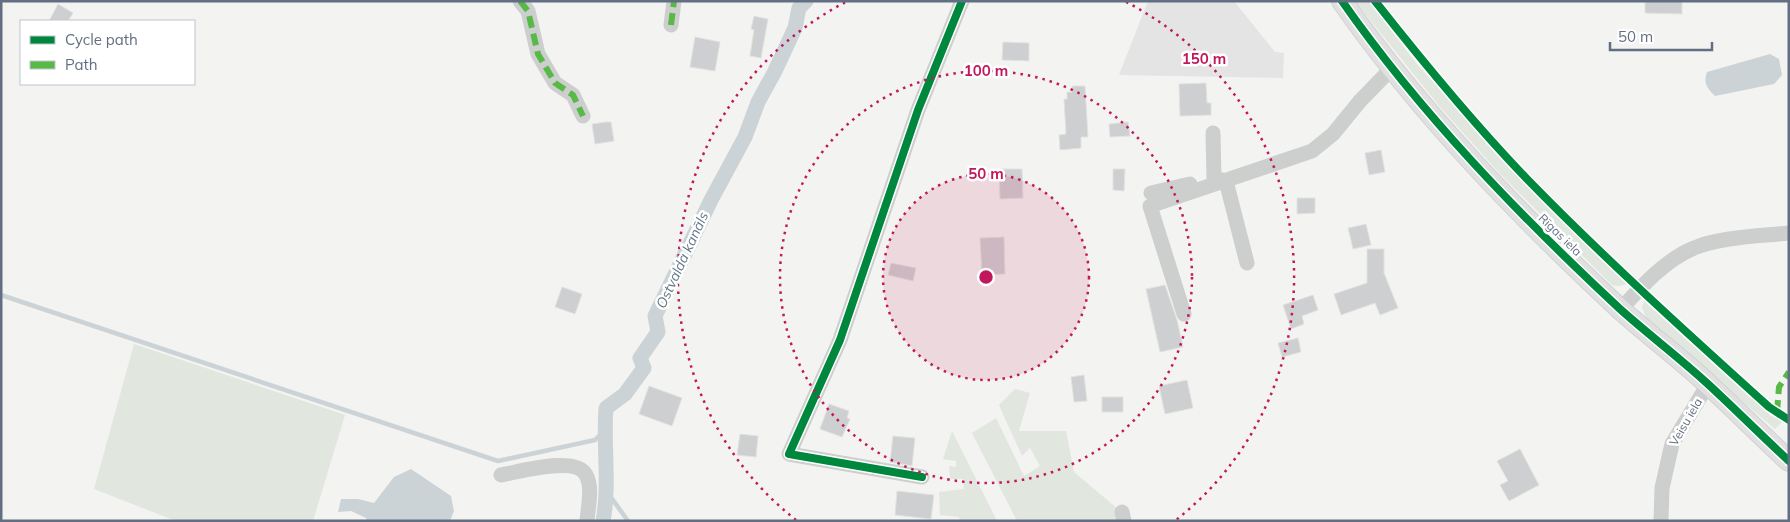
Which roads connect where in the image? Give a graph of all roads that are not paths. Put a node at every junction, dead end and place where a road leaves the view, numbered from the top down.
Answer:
1 (520, 1) edge
2 (674, 1) edge
3 (962, 1) edge
4 (1342, 1) edge
5 (671, 26) dead end
6 (1392, 68) junction
7 (584, 116) dead end
8 (1213, 133) dead end
9 (1220, 180) junction
10 (1150, 193) dead end
11 (1789, 233) edge
12 (1247, 263) dead end
13 (1621, 309) junction
14 (1184, 314) dead end
15 (1708, 384) junction
16 (1789, 461) edge
17 (501, 476) dead end
18 (922, 477) dead end
19 (587, 521) edge
20 (1662, 521) edge

1 - 7 street
2 - 5 street
3 - 18 street
4 - 6 main road, Rīgas iela
6 - 9 street
6 - 13 main road, Rīgas iela
8 - 9 street
9 - 10 street
9 - 12 street
9 - 14 street
11 - 13 street
13 - 15 main road, Rīgas iela
15 - 16 main road, Rīgas iela
15 - 20 street, Veisu iela
17 - 19 street

